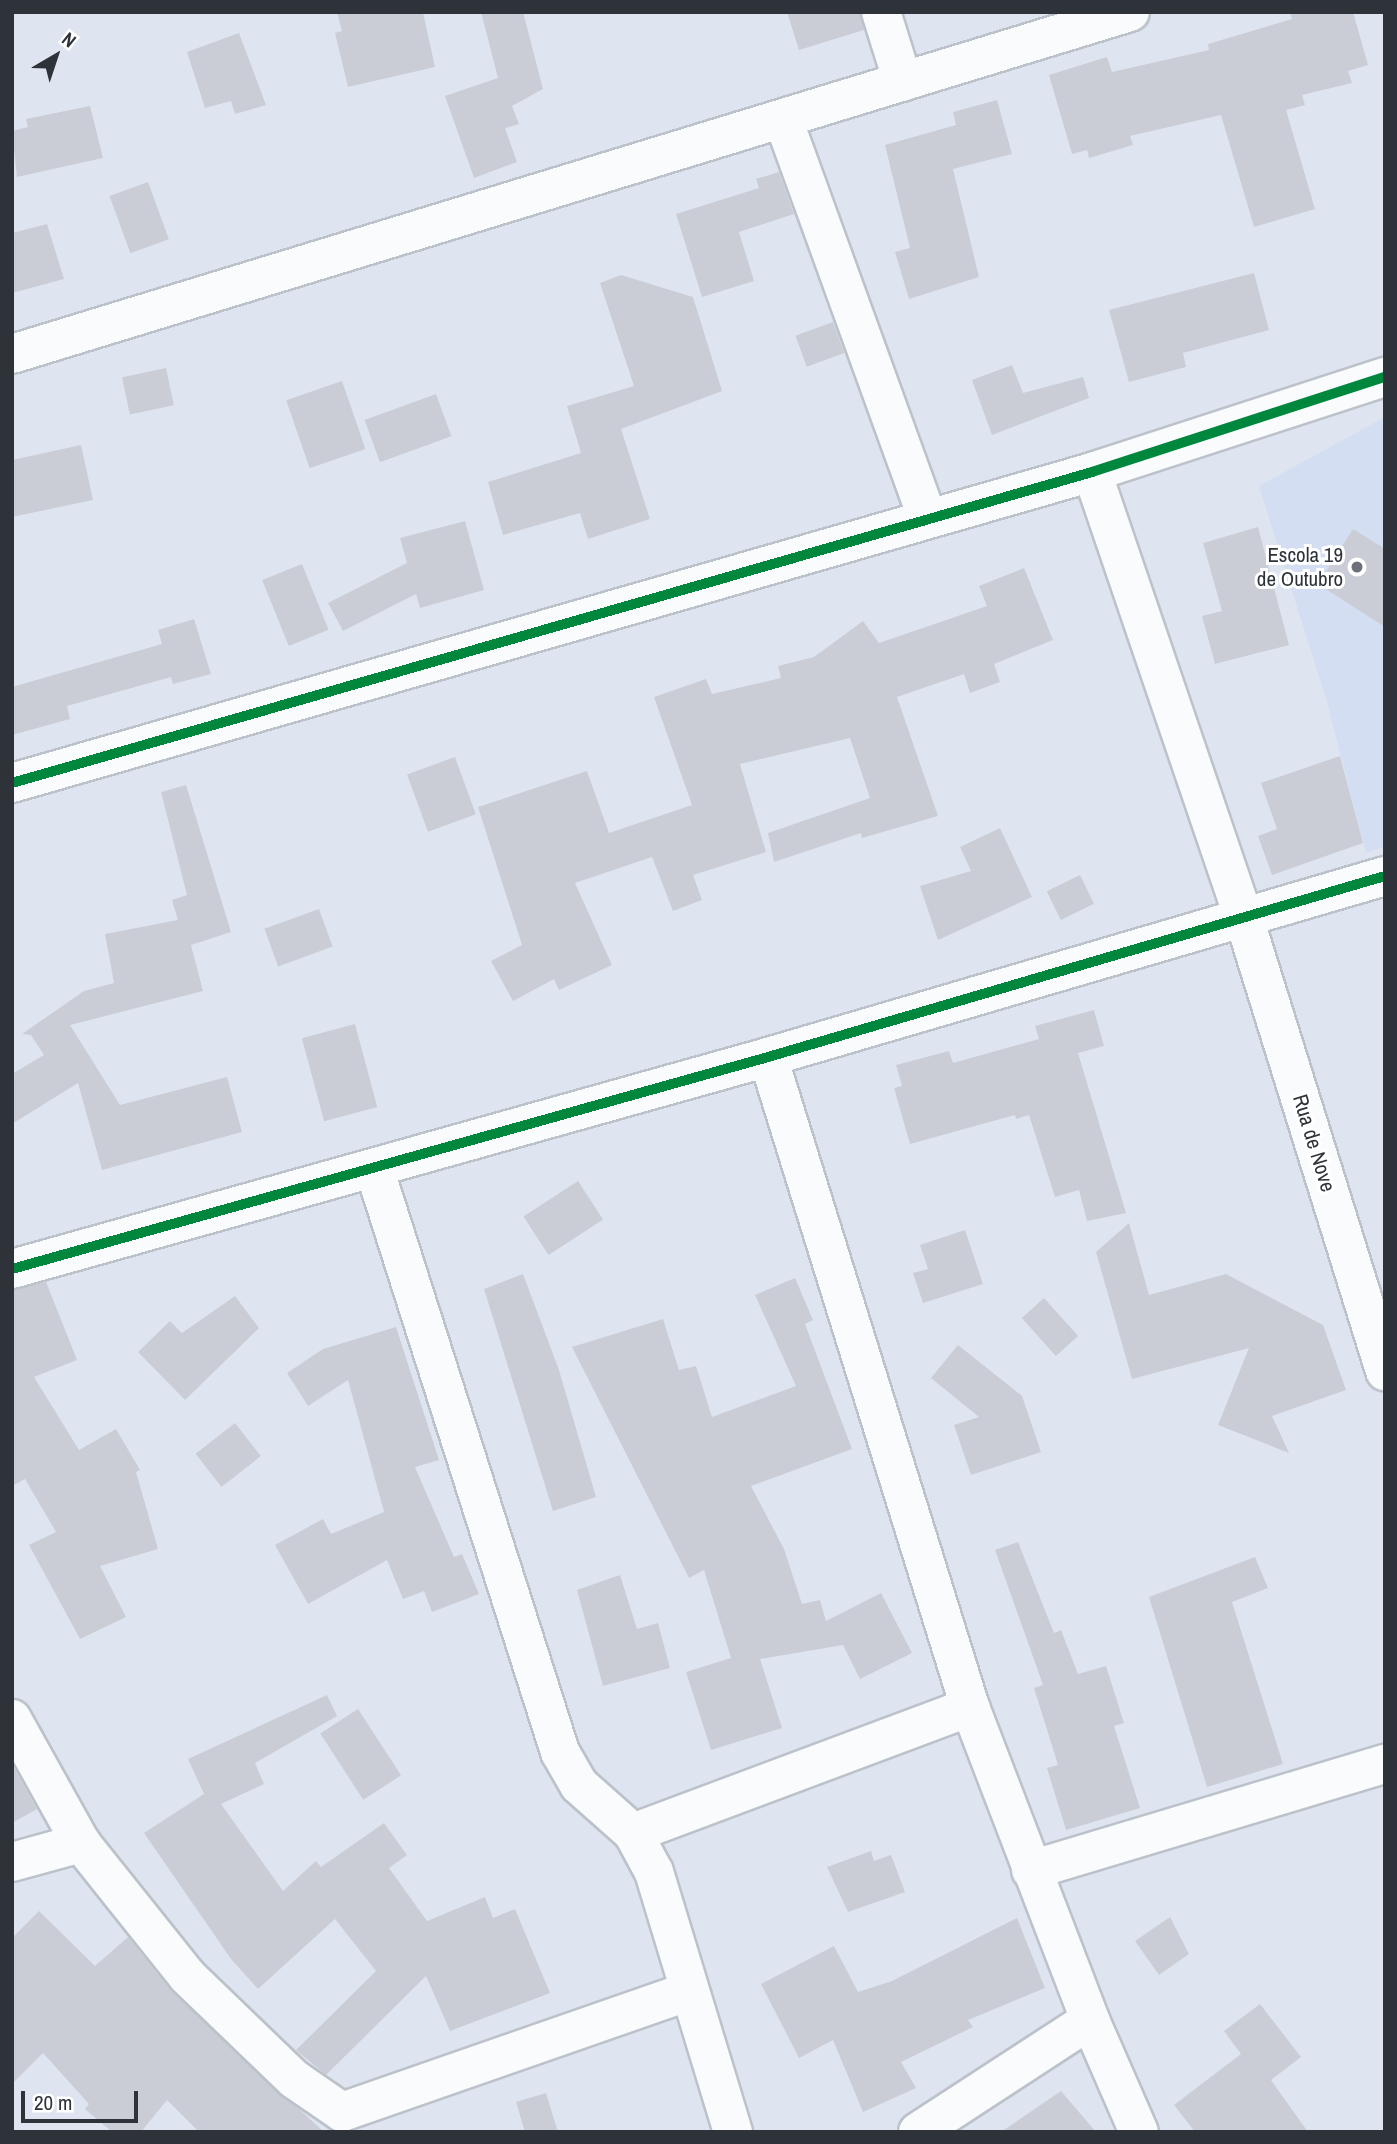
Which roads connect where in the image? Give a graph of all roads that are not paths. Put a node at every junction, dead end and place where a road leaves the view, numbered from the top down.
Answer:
1 (881, 12) edge
2 (1130, 12) edge
3 (903, 82) junction
4 (783, 119) junction
5 (12, 354) edge
6 (1385, 377) edge
7 (1092, 472) junction
8 (928, 519) junction
9 (12, 782) edge
10 (1385, 876) edge
11 (1243, 915) junction
12 (768, 1057) junction
13 (374, 1168) junction
14 (12, 1269) edge
15 (1378, 1325) edge
16 (1385, 1371) edge
17 (970, 1707) junction
18 (12, 1719) edge
19 (1385, 1764) edge
20 (633, 1833) junction
21 (81, 1843) junction
22 (12, 1862) edge
23 (1031, 1870) junction
24 (691, 1991) junction
25 (1090, 2020) junction
26 (347, 2122) edge
27 (733, 2132) edge
28 (918, 2132) edge
29 (1139, 2132) edge

1 - 3 street
2 - 3 street
3 - 4 street
4 - 5 street
4 - 8 street
6 - 7 street
7 - 8 street
7 - 11 street, Rua de Nove
8 - 9 street
10 - 11 street
11 - 12 street
11 - 15 street, Rua de Nove
12 - 13 street
12 - 17 street
13 - 14 street
13 - 20 street
15 - 16 street, Rua de Nove
17 - 20 street
17 - 23 street
18 - 21 street
19 - 23 street
20 - 24 street
21 - 22 street
21 - 26 street
23 - 25 street
24 - 26 street
24 - 27 street
25 - 28 street
25 - 29 street

